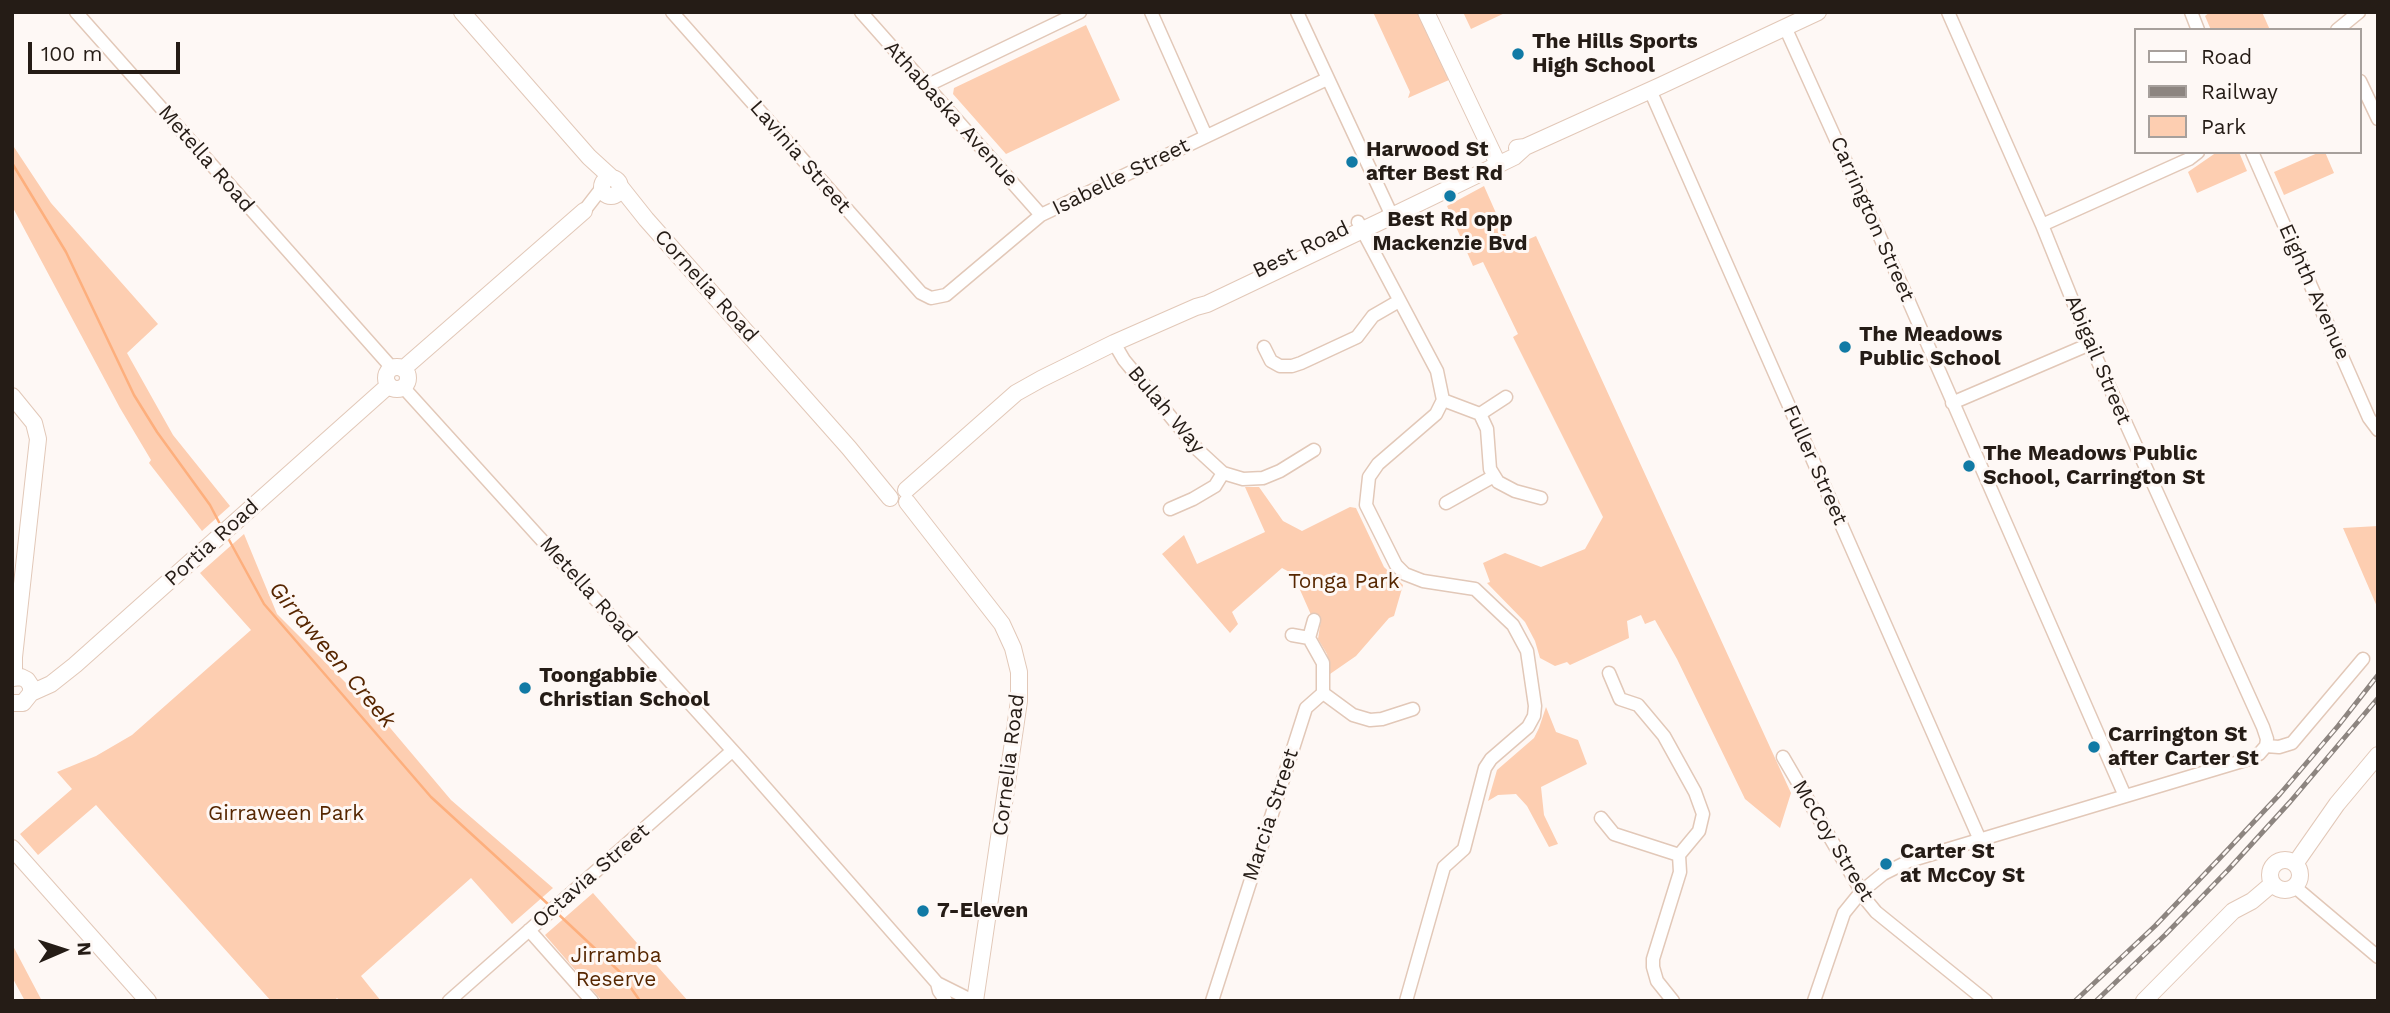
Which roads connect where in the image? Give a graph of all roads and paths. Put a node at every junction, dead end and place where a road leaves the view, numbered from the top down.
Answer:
1 (76, 12) edge
2 (462, 12) edge
3 (672, 12) edge
4 (861, 12) edge
5 (1080, 12) edge
6 (1151, 12) edge
7 (1297, 12) edge
8 (1426, 12) edge
9 (1818, 12) edge
10 (1948, 12) edge
11 (2359, 12) edge
12 (1785, 27) junction
13 (2339, 28) edge
14 (1327, 79) junction
15 (2362, 84) edge
16 (926, 86) junction
17 (1650, 90) junction
18 (2378, 119) edge
19 (1206, 136) junction
20 (2195, 154) edge
21 (2253, 154) edge
22 (1496, 160) junction
23 (609, 188) junction
24 (584, 211) joint
25 (1390, 212) junction
26 (1041, 215) junction
27 (2042, 225) junction
28 (1360, 227) junction
29 (931, 298) joint
30 (1399, 301) junction
31 (1114, 343) junction
32 (2090, 344) junction
33 (1264, 347) dead end
34 (397, 368) junction
35 (396, 386) junction
36 (12, 396) edge
37 (1506, 397) dead end
38 (1443, 400) junction
39 (1952, 402) junction
40 (1480, 414) junction
41 (2378, 430) edge
42 (1314, 450) dead end
43 (1223, 473) junction
44 (1494, 475) junction
45 (899, 497) junction
46 (1541, 498) dead end
47 (1446, 503) dead end
48 (1170, 509) dead end
49 (1314, 620) dead end
50 (1292, 635) dead end
51 (1309, 638) junction
52 (2363, 659) dead end
53 (1609, 673) dead end
54 (13, 678) edge
55 (32, 693) junction
56 (1323, 693) junction
57 (13, 708) edge
58 (1413, 709) dead end
59 (2266, 746) junction
60 (732, 751) junction
61 (2378, 755) edge
62 (1783, 757) dead end
63 (2126, 796) junction
64 (1601, 818) dead end
65 (1980, 840) junction
66 (12, 849) edge
67 (1679, 855) junction
68 (2294, 864) junction
69 (2272, 884) junction
70 (2295, 887) junction
71 (1860, 892) junction
72 (529, 930) junction
73 (2378, 957) edge
74 (937, 983) junction
75 (1665, 998) edge
76 (148, 1001) edge
77 (449, 1001) edge
78 (592, 1001) edge
79 (946, 1001) edge
80 (974, 1001) edge
81 (1212, 1001) edge
82 (1406, 1001) edge
83 (1814, 1001) edge
84 (1986, 1001) edge
85 (2144, 1001) edge

1 - 34 street, Metella Road
2 - 23 main road, Cornelia Road
3 - 29 street, Lavinia Street
4 - 16 street, Athabaska Avenue
5 - 16 street
6 - 19 street
7 - 14 street
8 - 22 main road
9 - 12 main road, Best Road
10 - 27 street, Abigail Street
11 - 13 street
12 - 17 main road, Best Road
12 - 39 street, Carrington Street
14 - 19 street, Isabelle Street
14 - 25 street
15 - 18 street
16 - 26 street, Athabaska Avenue
17 - 22 main road, Best Road
17 - 65 street, Fuller Street
19 - 26 street, Isabelle Street
20 - 27 street
21 - 41 street, Eighth Avenue
22 - 25 main road, Best Road
23 - 24 street
23 - 45 main road, Cornelia Road
24 - 34 main road
25 - 28 main road, Best Road
26 - 29 street, Isabelle Street
27 - 32 street, Abigail Street
28 - 30 street
28 - 31 main road, Best Road
30 - 33 street
30 - 38 street
31 - 43 street, Bulah Way
31 - 45 main road, Best Road
32 - 39 street
32 - 59 street, Abigail Street
34 - 35 main road
35 - 55 main road, Portia Road
35 - 60 street, Metella Road
36 - 54 main road
37 - 40 street
38 - 40 street
38 - 82 street
39 - 63 street, Carrington Street
40 - 44 street
42 - 43 street
43 - 48 street
44 - 46 street
44 - 47 street
45 - 80 main road, Cornelia Road
49 - 51 street
50 - 51 street
51 - 56 street
52 - 59 street
53 - 67 street
54 - 55 main road
55 - 57 main road, Portia Road
56 - 58 street
56 - 81 street, Marcia Street
59 - 63 street
60 - 72 street, Octavia Street
60 - 74 street, Metella Road
61 - 68 main road
62 - 71 street, McCoy Street
63 - 65 street
64 - 67 street
65 - 71 street
66 - 76 main road
67 - 75 street
68 - 69 main road
68 - 70 main road
69 - 70 main road
69 - 85 main road
70 - 73 street
71 - 83 street
71 - 84 street, McCoy Street
72 - 77 street, Octavia Street
72 - 78 street
74 - 79 street, Metella Road
74 - 80 street, Metella Road

